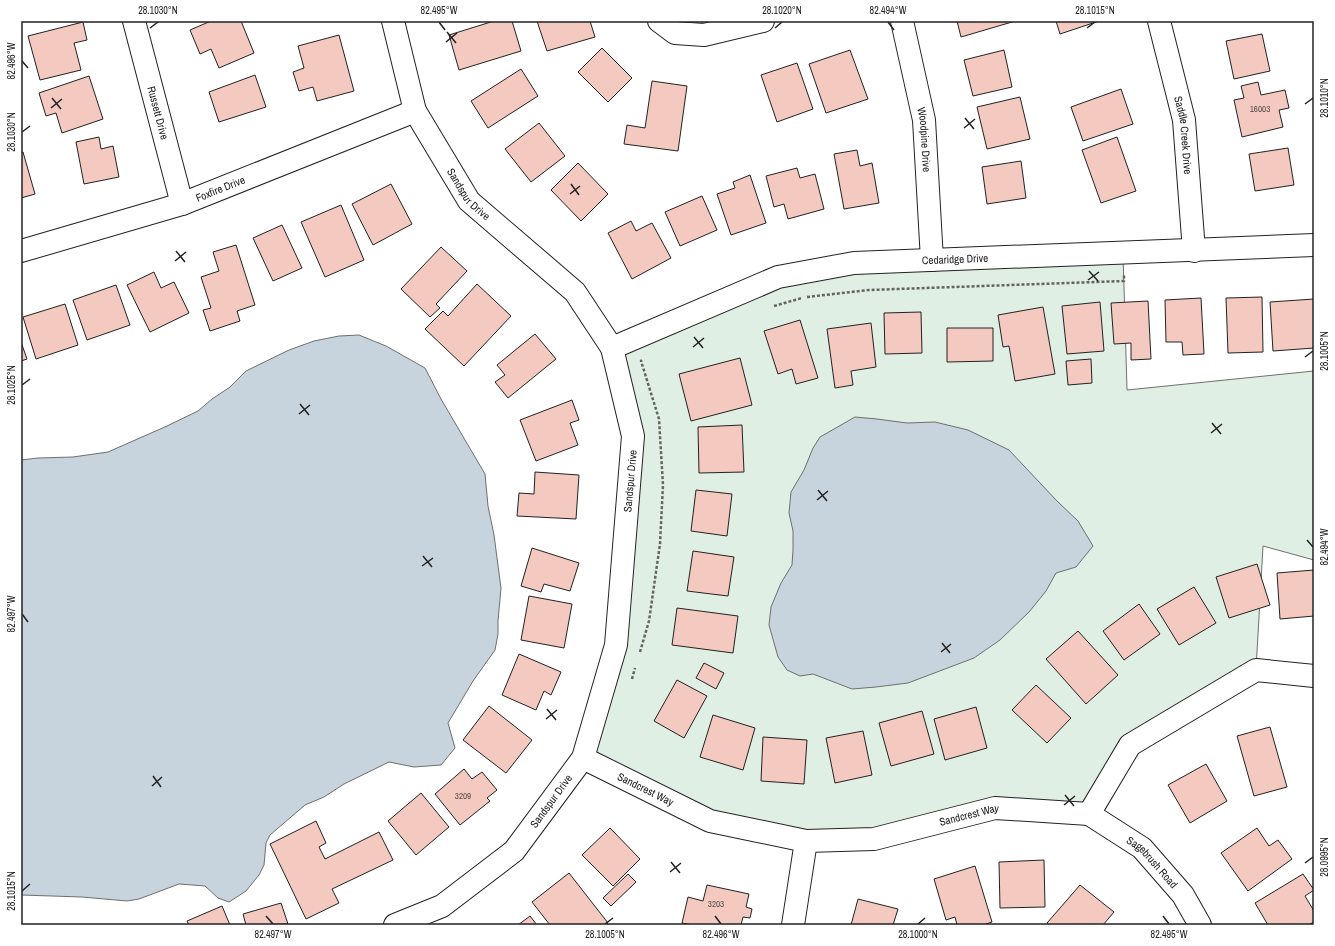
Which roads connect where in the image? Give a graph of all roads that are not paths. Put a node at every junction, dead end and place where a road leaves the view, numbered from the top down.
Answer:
1 (134, 21) edge
2 (393, 21) edge
3 (659, 21) edge
4 (763, 21) edge
5 (902, 21) edge
6 (1159, 21) edge
7 (415, 111) junction
8 (182, 204) junction
9 (1314, 246) edge
10 (21, 251) edge
11 (1194, 251) junction
12 (932, 260) junction
13 (612, 348) junction
14 (1314, 676) edge
15 (583, 758) junction
16 (1090, 814) junction
17 (806, 842) junction
18 (395, 925) edge
19 (793, 925) edge
20 (1200, 925) edge

1 - 8 street, Russett Drive
2 - 7 street, Sandspur Drive
3 - 4 street
5 - 12 street, Woodpine Drive
6 - 11 street, Saddle Creek Drive
7 - 8 street, Foxfire Drive
7 - 13 street, Sandspur Drive
8 - 10 street, Foxfire Drive
9 - 11 street, Cedaridge Drive
11 - 12 street, Cedaridge Drive
12 - 13 street, Cedaridge Drive
13 - 15 street, Sandspur Drive
14 - 16 street
15 - 17 street, Sandcrest Way
15 - 18 street, Sandspur Drive
16 - 17 street, Sandcrest Way
16 - 20 street, Sagebrush Road
17 - 19 street

